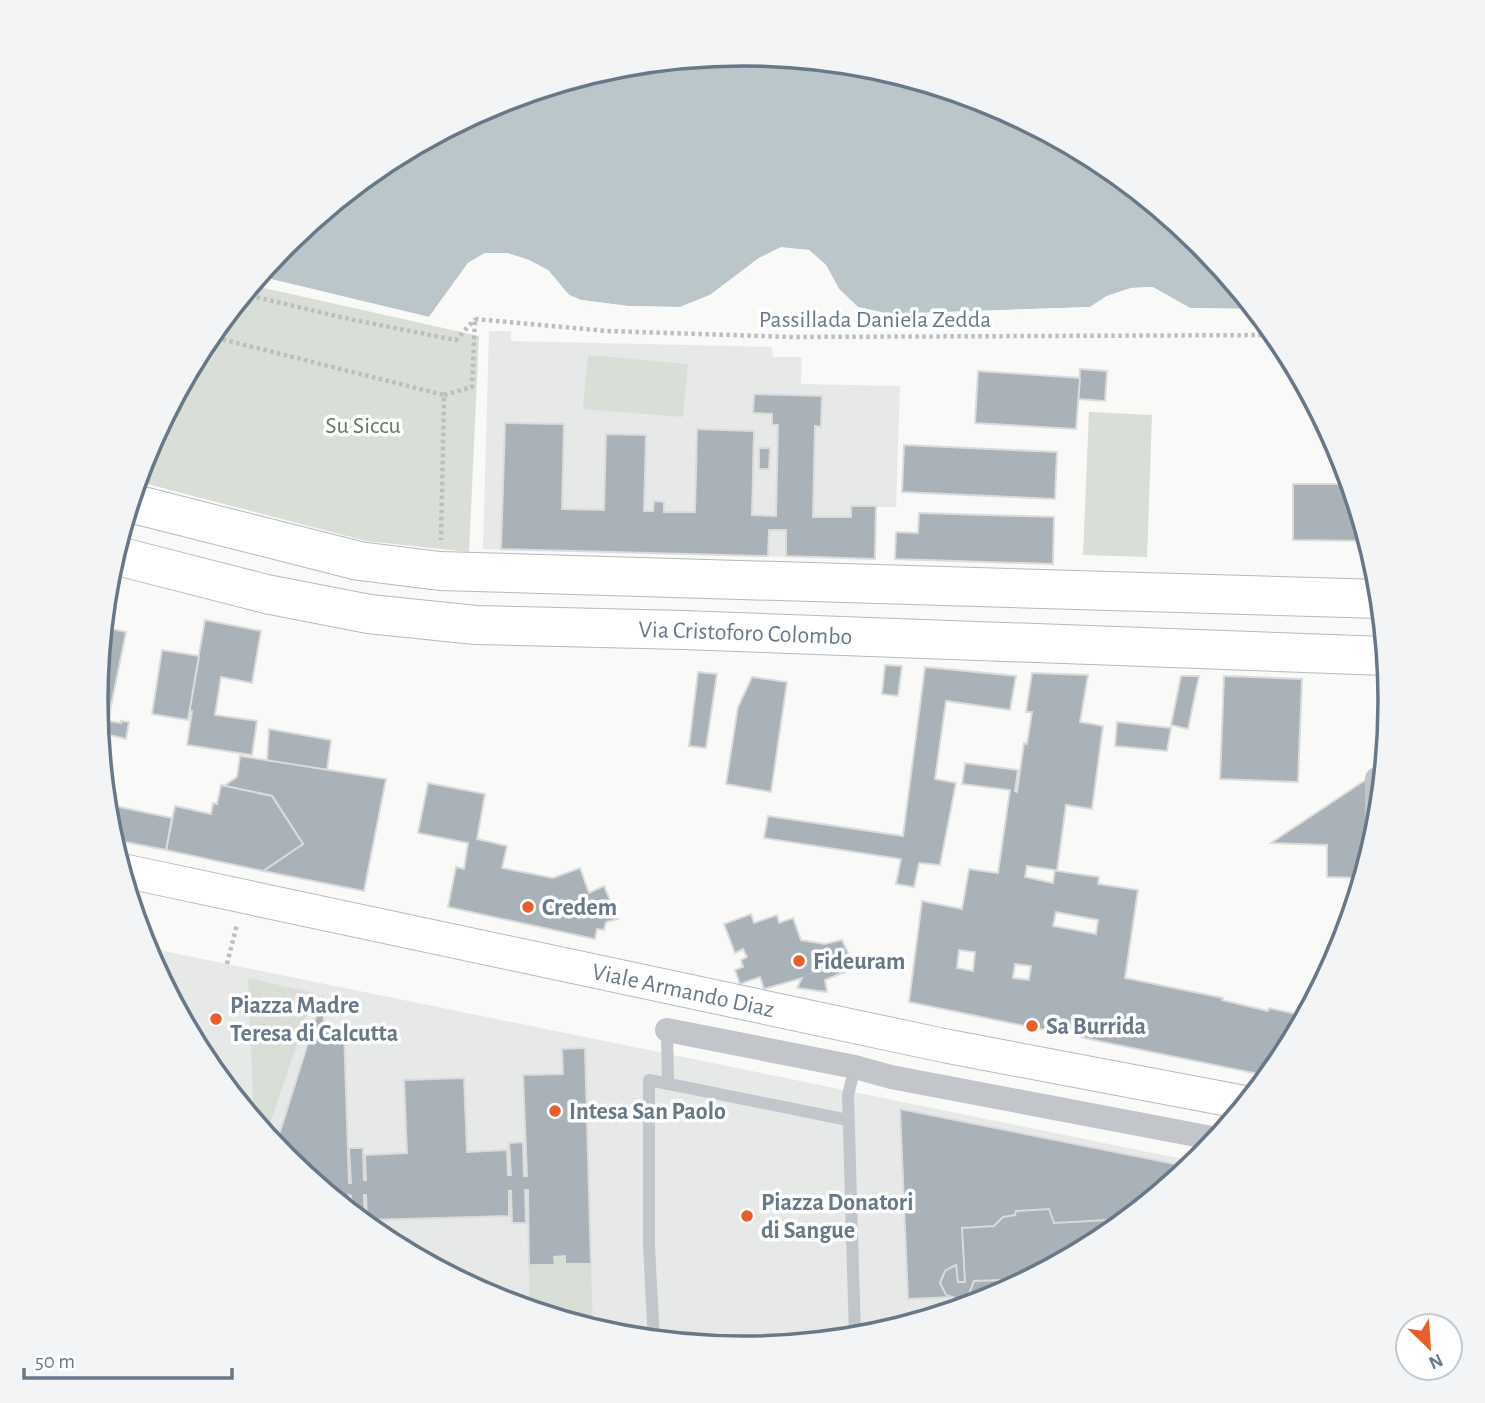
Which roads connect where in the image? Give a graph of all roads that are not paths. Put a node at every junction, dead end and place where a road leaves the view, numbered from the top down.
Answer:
1 (139, 505) edge
2 (124, 558) edge
3 (1369, 600) edge
4 (1376, 656) edge
5 (131, 872) edge
6 (667, 1030) joint
7 (855, 1067) junction
8 (667, 1084) junction
9 (1236, 1100) edge
10 (848, 1120) junction
11 (1205, 1137) edge
12 (855, 1326) edge
13 (653, 1330) edge

1 - 3 main road
2 - 4 main road, Via Cristoforo Colombo
5 - 9 main road, Viale Armando Diaz
6 - 7 street, Viale Armando Diaz
6 - 8 lane
7 - 10 lane
7 - 11 street, Viale Armando Diaz
8 - 10 lane
8 - 13 lane
10 - 12 lane

